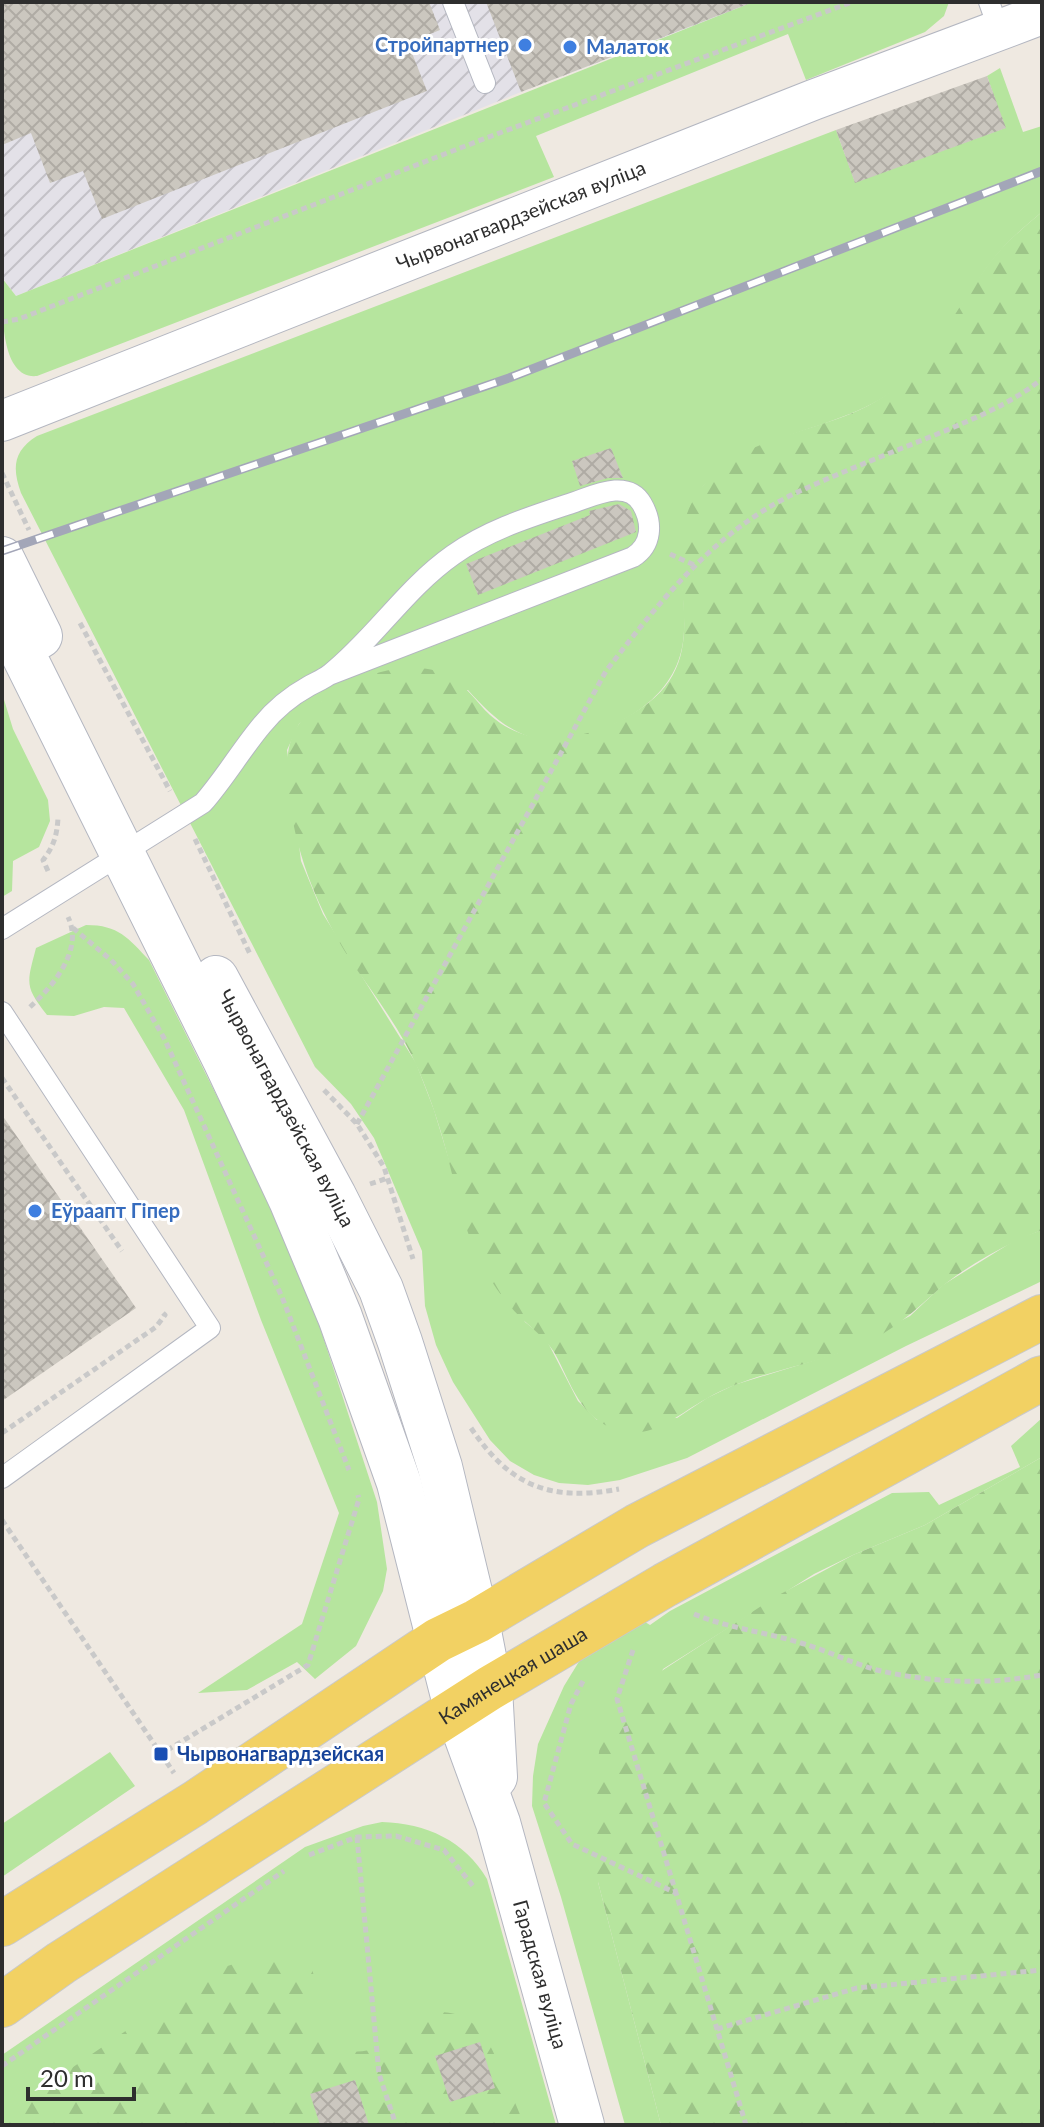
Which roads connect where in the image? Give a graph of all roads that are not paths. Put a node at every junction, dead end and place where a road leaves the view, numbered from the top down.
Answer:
1 (453, 2) edge
2 (1042, 14) edge
3 (994, 16) edge
4 (485, 83) dead end
5 (2, 421) edge
6 (2, 559) edge
7 (2, 612) edge
8 (329, 675) junction
9 (132, 848) junction
10 (2, 929) edge
11 (6, 1018) edge
12 (1042, 1317) edge
13 (1042, 1378) edge
14 (2, 1478) edge
15 (477, 1621) junction
16 (438, 1640) junction
17 (473, 1698) junction
18 (4, 1922) edge
19 (2, 2005) edge
20 (582, 2125) edge

1 - 4 lane
2 - 3 street, Чырвонагвардзейская вуліца
3 - 5 street, Чырвонагвардзейская вуліца
6 - 9 main road, Чырвонагвардзейская вуліца
7 - 9 main road, Чырвонагвардзейская вуліца
8 - 8 lane
8 - 9 lane
9 - 10 lane
9 - 15 main road, Чырвонагвардзейская вуліца
9 - 16 main road, Чырвонагвардзейская вуліца
11 - 14 lane
12 - 15 main road
13 - 17 main road, Камянецкая шаша
15 - 16 main road
15 - 17 main road, Чырвонагвардзейская вуліца
16 - 17 main road, Чырвонагвардзейская вуліца
16 - 18 main road
17 - 19 main road, Камянецкая шаша
17 - 20 main road, Гарадская вуліца

